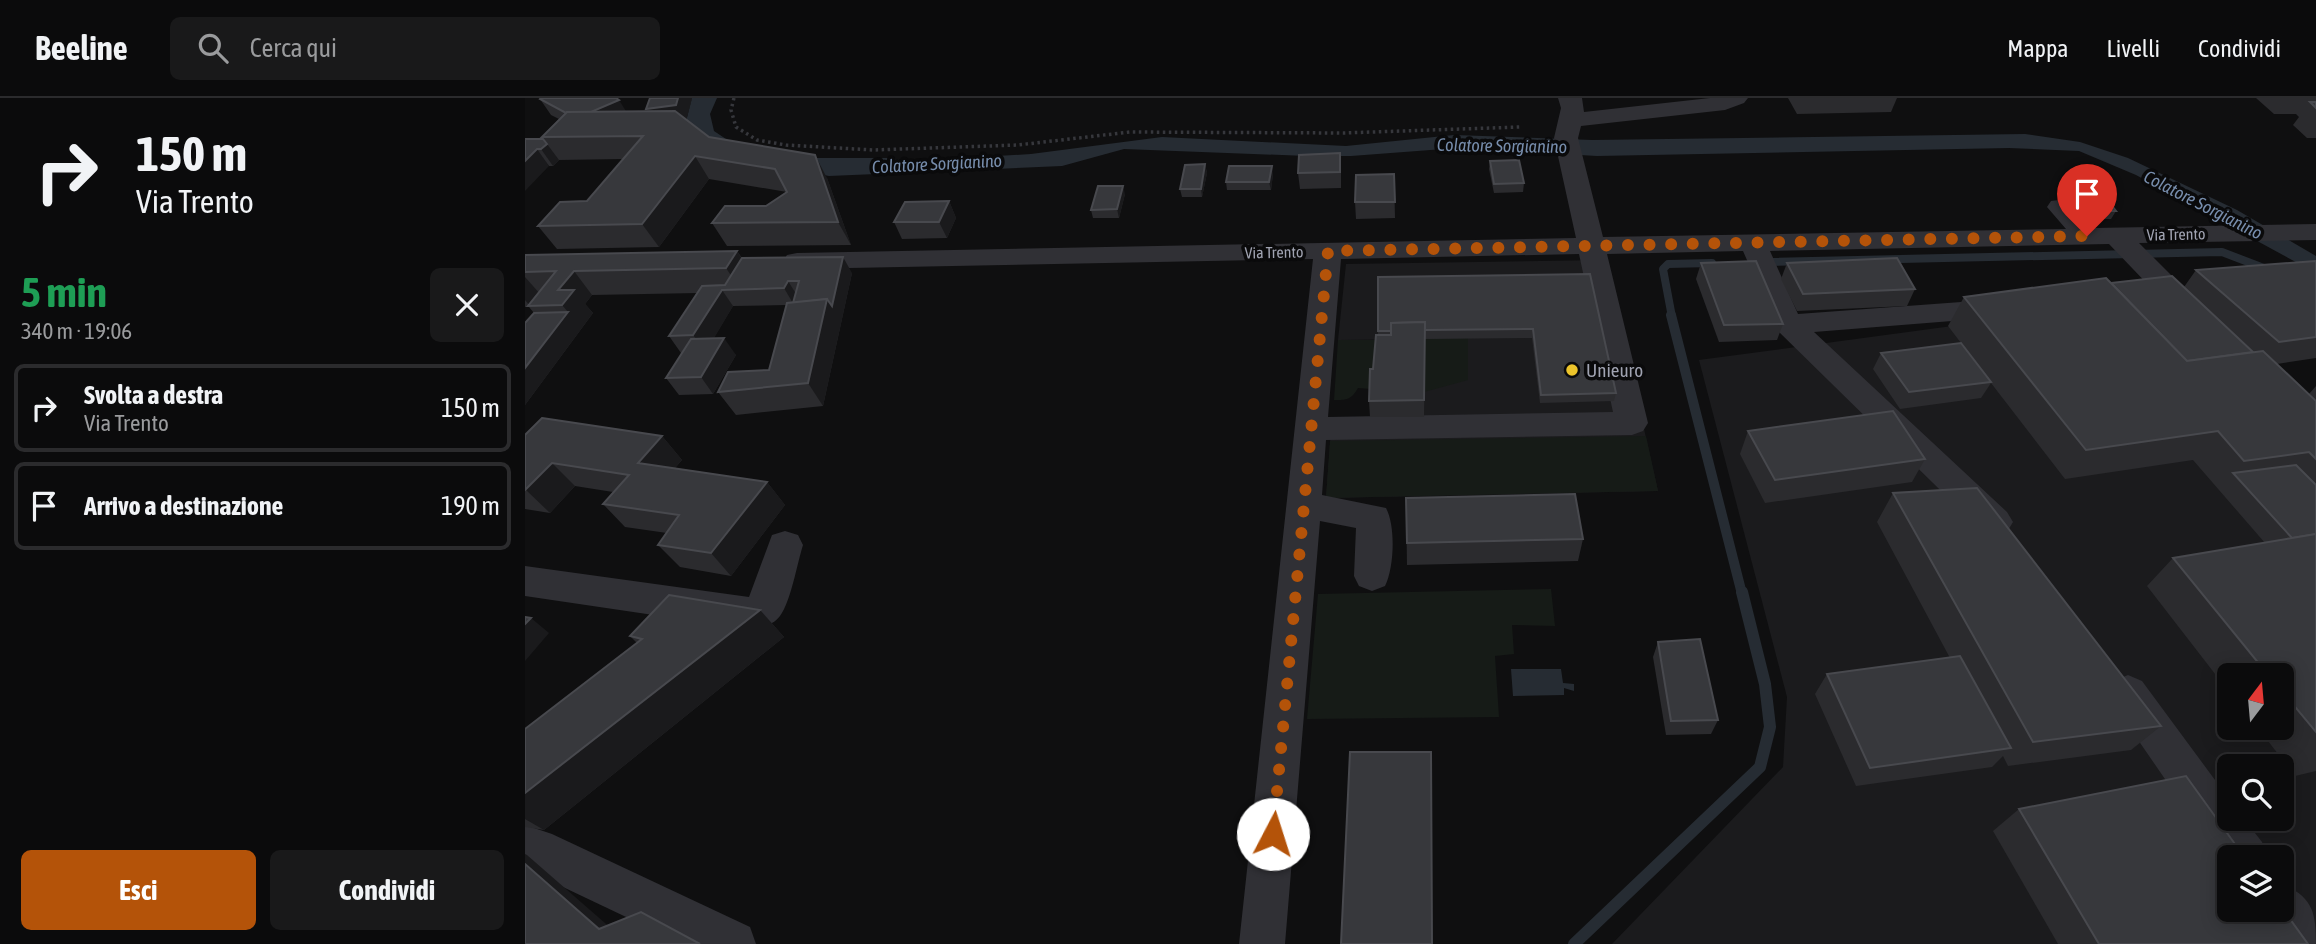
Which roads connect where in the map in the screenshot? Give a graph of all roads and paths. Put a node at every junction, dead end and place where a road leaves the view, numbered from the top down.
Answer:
1 (734, 98) edge
2 (1736, 98) edge
3 (1520, 127) dead end
4 (1570, 128) edge
5 (2055, 207) dead end
6 (2316, 232) edge
7 (2087, 236) junction
8 (1591, 246) junction
9 (1348, 255) junction
10 (1758, 255) junction
11 (2132, 257) junction
12 (768, 262) edge
13 (2202, 281) edge
14 (2006, 308) edge
15 (2199, 321) edge
16 (1787, 324) junction
17 (1311, 429) junction
18 (1304, 505) junction
19 (785, 545) dead end
20 (2020, 552) edge
21 (1372, 576) dead end
22 (525, 581) edge
23 (2109, 666) edge
24 (2237, 845) edge
25 (525, 847) edge
26 (2293, 922) edge
27 (733, 944) edge
28 (1262, 944) edge
29 (2308, 944) edge

1 - 3 path
2 - 4 street
4 - 8 street
5 - 7 street
6 - 11 street, Via Trento
7 - 10 street, Via Trento
7 - 11 street, Via Trento
8 - 9 street, Via Trento
8 - 10 street, Via Trento
8 - 17 street
9 - 12 street, Via Trento
9 - 17 street
10 - 16 street
11 - 13 street
11 - 15 street
14 - 16 street
16 - 20 street
17 - 18 street
18 - 21 street
18 - 28 street
19 - 22 street
23 - 24 street
25 - 27 street
26 - 29 street

